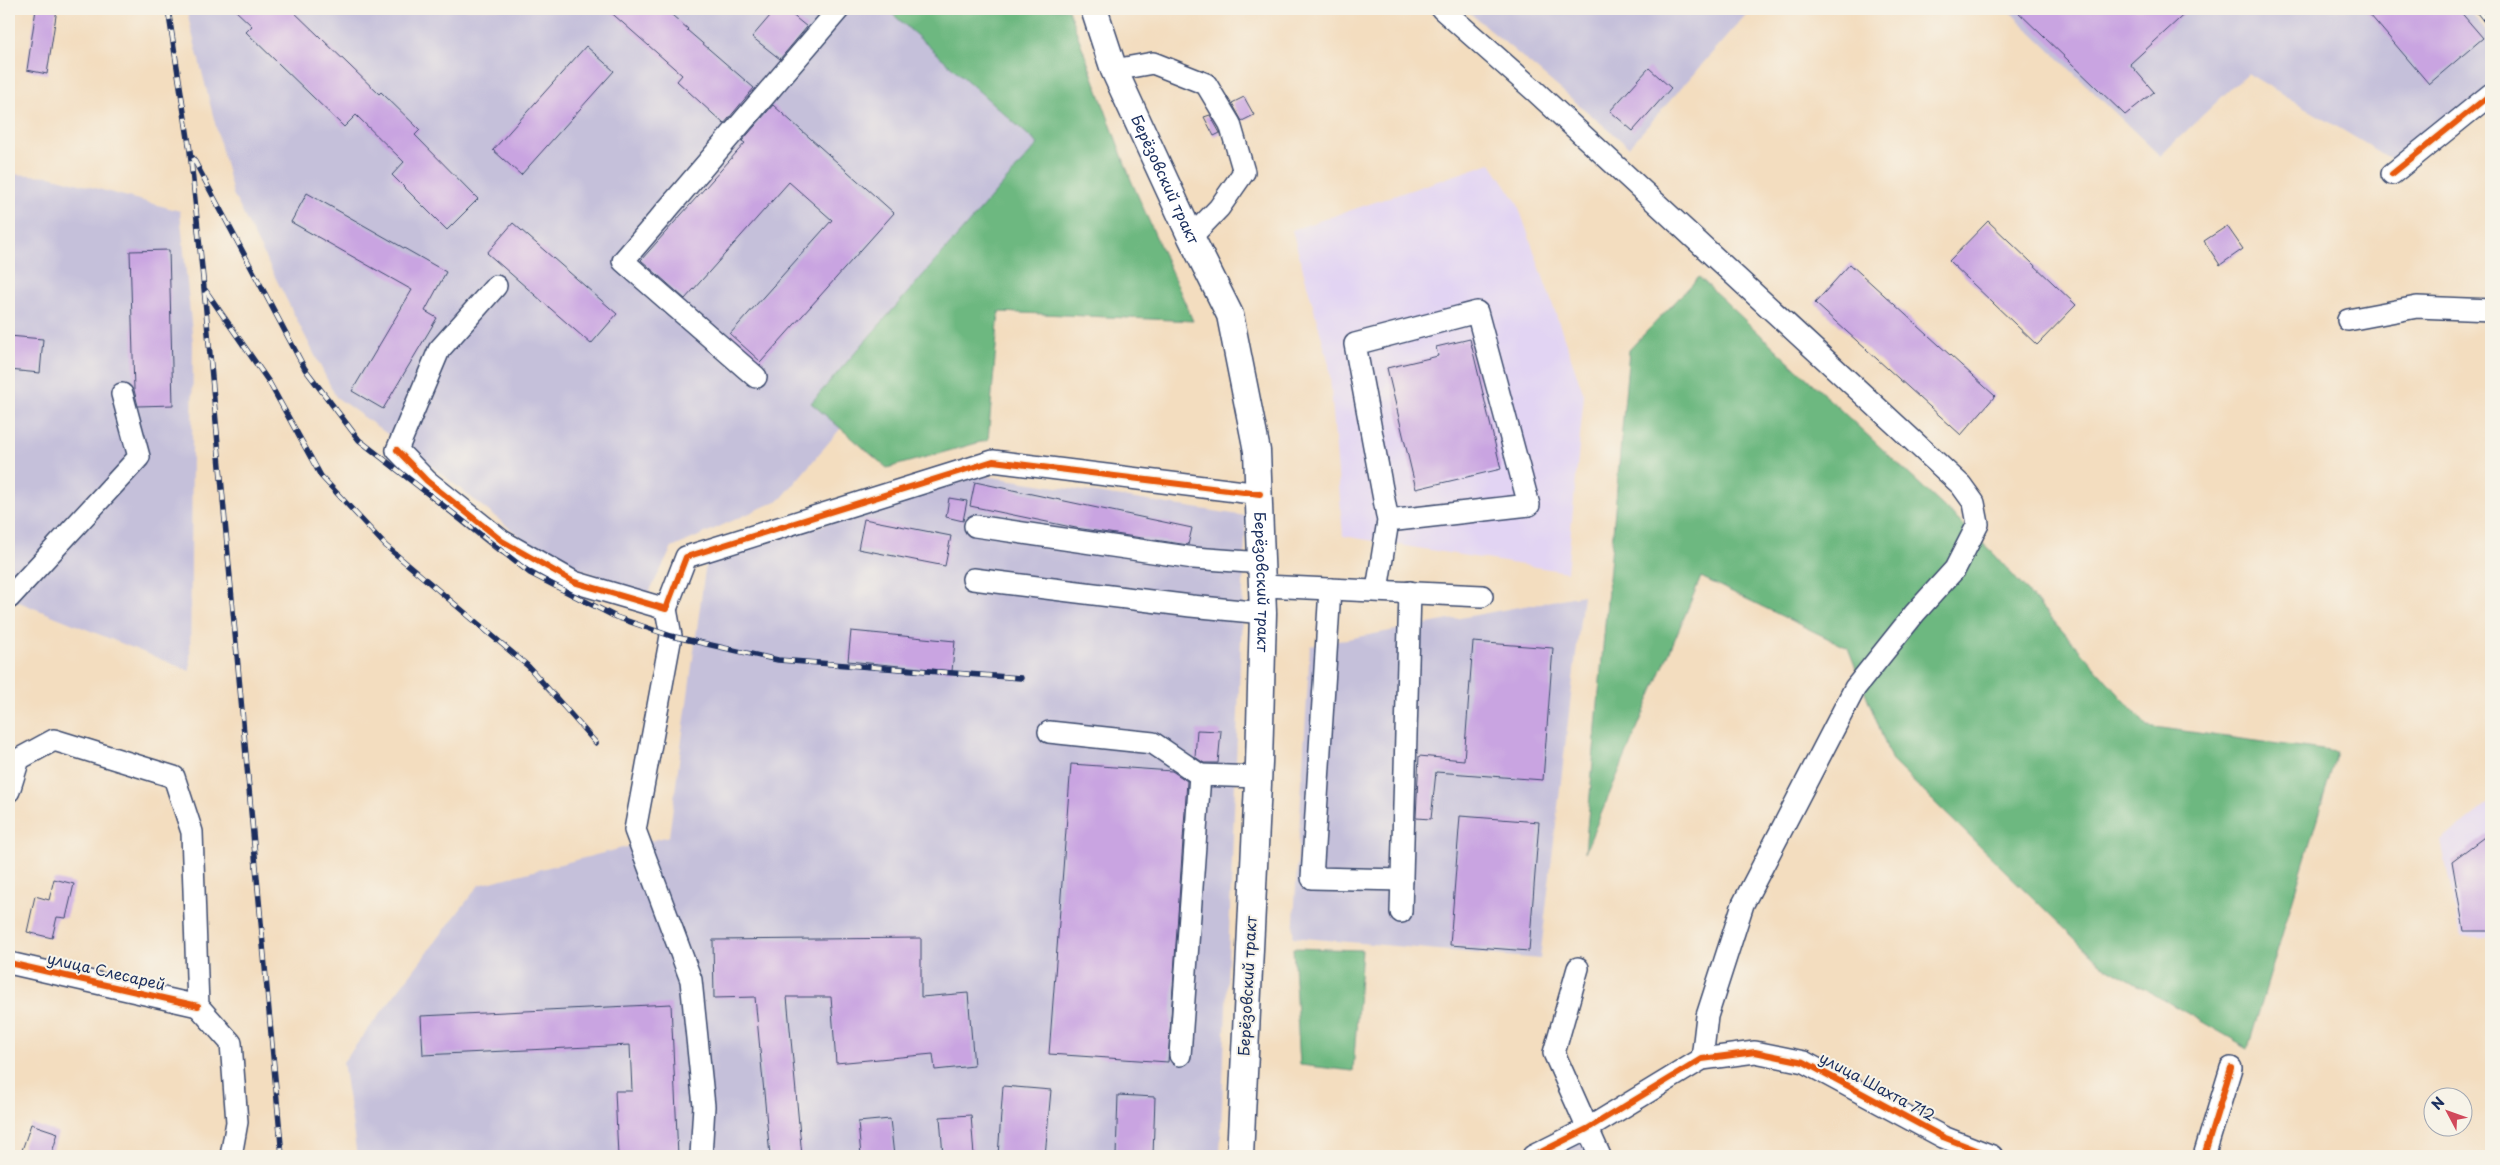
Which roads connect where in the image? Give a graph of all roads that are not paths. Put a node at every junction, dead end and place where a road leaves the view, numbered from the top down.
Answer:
1 (838, 9) edge
2 (1094, 9) edge
3 (1442, 9) edge
4 (1114, 70) junction
5 (2491, 94) edge
6 (2392, 174) dead end
7 (1191, 237) junction
8 (496, 286) dead end
9 (2491, 310) edge
10 (2348, 320) dead end
11 (756, 377) dead end
12 (122, 394) dead end
13 (1260, 494) junction
14 (1388, 521) junction
15 (975, 526) dead end
16 (1262, 575) junction
17 (973, 579) dead end
18 (1330, 588) junction
19 (1378, 590) junction
20 (1410, 592) junction
21 (1482, 596) dead end
22 (9, 598) edge
23 (666, 609) junction
24 (1263, 613) junction
25 (1049, 732) dead end
26 (14, 757) edge
27 (1200, 775) junction
28 (1258, 777) junction
29 (9, 791) edge
30 (1402, 880) junction
31 (1401, 912) dead end
32 (9, 963) edge
33 (1578, 968) dead end
34 (198, 1006) junction
35 (1180, 1055) dead end
36 (1702, 1059) junction
37 (2231, 1068) dead end
38 (1587, 1130) junction
39 (231, 1156) edge
40 (702, 1156) edge
41 (1240, 1156) edge
42 (1533, 1156) edge
43 (1600, 1156) edge
44 (1992, 1156) edge
45 (2204, 1156) edge

1 - 11 street
2 - 4 main road, Берёзовский тракт
3 - 36 street
4 - 7 main road, Берёзовский тракт
4 - 7 street
5 - 6 street
7 - 13 main road, Берёзовский тракт
8 - 23 street
9 - 10 street
12 - 22 street
13 - 16 main road, Берёзовский тракт
13 - 23 street
14 - 14 street
14 - 19 street
15 - 16 street
16 - 18 street
16 - 24 main road, Берёзовский тракт
17 - 24 street
18 - 19 street
18 - 30 street
19 - 20 street
20 - 21 street
20 - 30 street
23 - 40 street
24 - 28 main road, Берёзовский тракт
25 - 27 street
26 - 29 street
26 - 34 street
27 - 28 street
27 - 35 street
28 - 41 main road, Берёзовский тракт
30 - 31 street
32 - 34 street, улица Слесарей
33 - 38 street
34 - 39 street
36 - 38 street, улица Шахта 712
36 - 44 street, улица Шахта 712
37 - 45 street
38 - 42 street, улица Шахта 712
38 - 43 street

